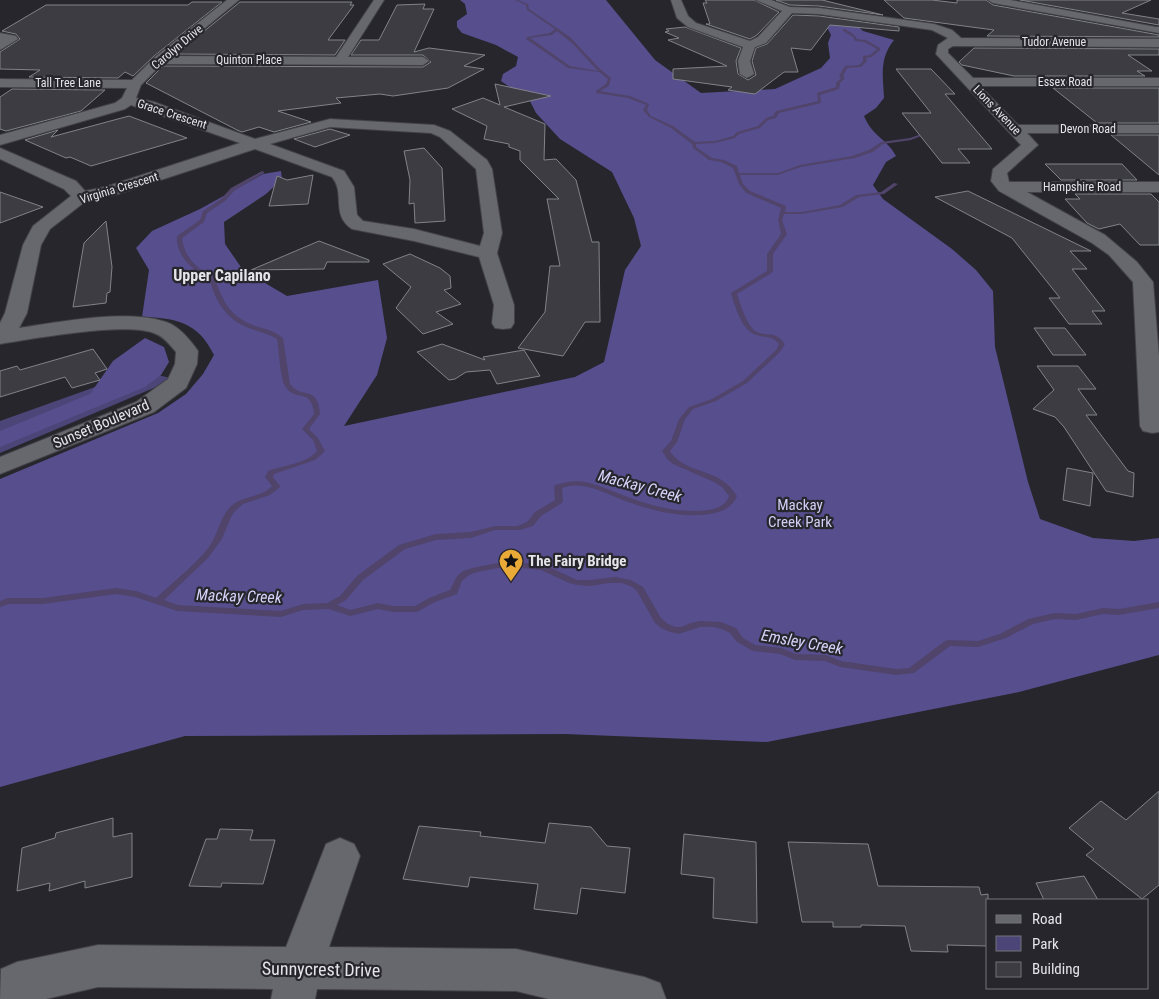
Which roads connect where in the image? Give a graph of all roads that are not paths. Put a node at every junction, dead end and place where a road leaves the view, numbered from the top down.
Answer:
1 (234, 0) edge
2 (676, 0) edge
3 (761, 0) edge
4 (993, 0) edge
5 (377, 3) edge
6 (789, 10) junction
7 (1159, 30) edge
8 (0, 37) edge
9 (950, 42) junction
10 (1159, 43) edge
11 (750, 45) junction
12 (0, 46) edge
13 (159, 60) junction
14 (340, 60) junction
15 (423, 61) dead end
16 (747, 74) dead end
17 (970, 82) junction
18 (1159, 82) edge
19 (0, 83) edge
20 (136, 84) junction
21 (128, 100) junction
22 (1159, 128) edge
23 (1017, 129) junction
24 (0, 140) edge
25 (258, 144) junction
26 (0, 153) edge
27 (1005, 187) junction
28 (1159, 187) edge
29 (80, 198) junction
30 (487, 253) junction
31 (503, 323) dead end
32 (0, 336) edge
33 (1152, 426) dead end
34 (0, 466) edge
35 (340, 856) dead end
36 (296, 984) edge
37 (0, 996) edge
38 (644, 999) edge

1 - 13 street, Carolyn Drive
2 - 11 street
3 - 6 street
4 - 7 street
5 - 14 street
6 - 9 street
6 - 11 street
8 - 12 street
9 - 10 street, Tudor Avenue
9 - 17 street, Lions Avenue
11 - 16 street
13 - 14 street, Quinton Place
13 - 20 street, Carolyn Drive
14 - 15 street, Quinton Place
17 - 18 street, Essex Road
17 - 23 street, Lions Avenue
19 - 20 street, Tall Tree Lane
20 - 21 street, Carolyn Drive
21 - 24 street, Grace Crescent
21 - 25 street, Grace Crescent
22 - 23 street, Devon Road
23 - 27 street, Lions Avenue
25 - 29 street, Virginia Crescent
25 - 30 street
25 - 30 street, Virginia Crescent
26 - 29 street
27 - 28 street, Hampshire Road
27 - 33 street
29 - 32 street, Virginia Crescent
30 - 31 street
32 - 34 street, Sunset Boulevard
35 - 36 street
36 - 37 street, Sunnycrest Drive
36 - 38 street, Sunnycrest Drive

